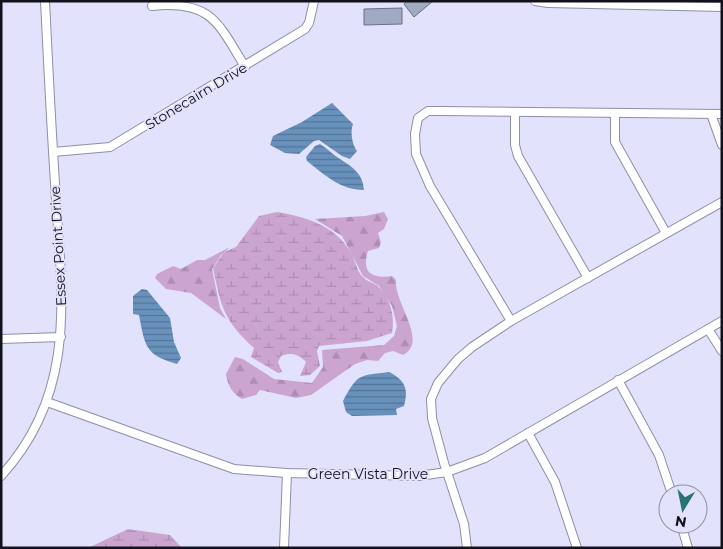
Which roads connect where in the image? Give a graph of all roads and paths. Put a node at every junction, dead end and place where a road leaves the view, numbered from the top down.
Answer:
1 (45, 1) edge
2 (314, 1) edge
3 (535, 1) edge
4 (152, 6) dead end
5 (722, 7) edge
6 (246, 67) junction
7 (515, 112) junction
8 (614, 114) junction
9 (710, 114) junction
10 (722, 114) edge
11 (722, 145) edge
12 (53, 152) junction
13 (722, 202) edge
14 (666, 233) junction
15 (588, 278) junction
16 (722, 321) edge
17 (511, 322) junction
18 (708, 329) junction
19 (61, 337) junction
20 (1, 339) edge
21 (722, 351) edge
22 (618, 380) junction
23 (46, 402) junction
24 (528, 432) junction
25 (447, 472) junction
26 (287, 474) junction
27 (1, 476) edge
28 (669, 484) edge
29 (683, 534) edge
30 (284, 548) edge
31 (468, 548) edge
32 (577, 548) edge
33 (688, 548) edge

1 - 12 street, Essex Point Drive
2 - 6 street, Stonecairn Drive
3 - 5 street
4 - 6 street
6 - 12 street, Stonecairn Drive
7 - 8 street
7 - 15 street
7 - 17 street
8 - 9 street
8 - 14 street
9 - 10 street
9 - 11 street
12 - 19 street, Essex Point Drive
13 - 14 street
14 - 15 street
15 - 17 street
16 - 18 street, Green Vista Drive
17 - 25 street
18 - 21 street
18 - 22 street, Green Vista Drive
19 - 20 street
19 - 23 street, Essex Point Drive
22 - 24 street, Green Vista Drive
22 - 28 street
23 - 26 street, Green Vista Drive
23 - 27 street, Essex Point Drive
24 - 25 street, Green Vista Drive
24 - 32 street
25 - 26 street, Green Vista Drive
25 - 31 street
26 - 30 street
29 - 33 street

